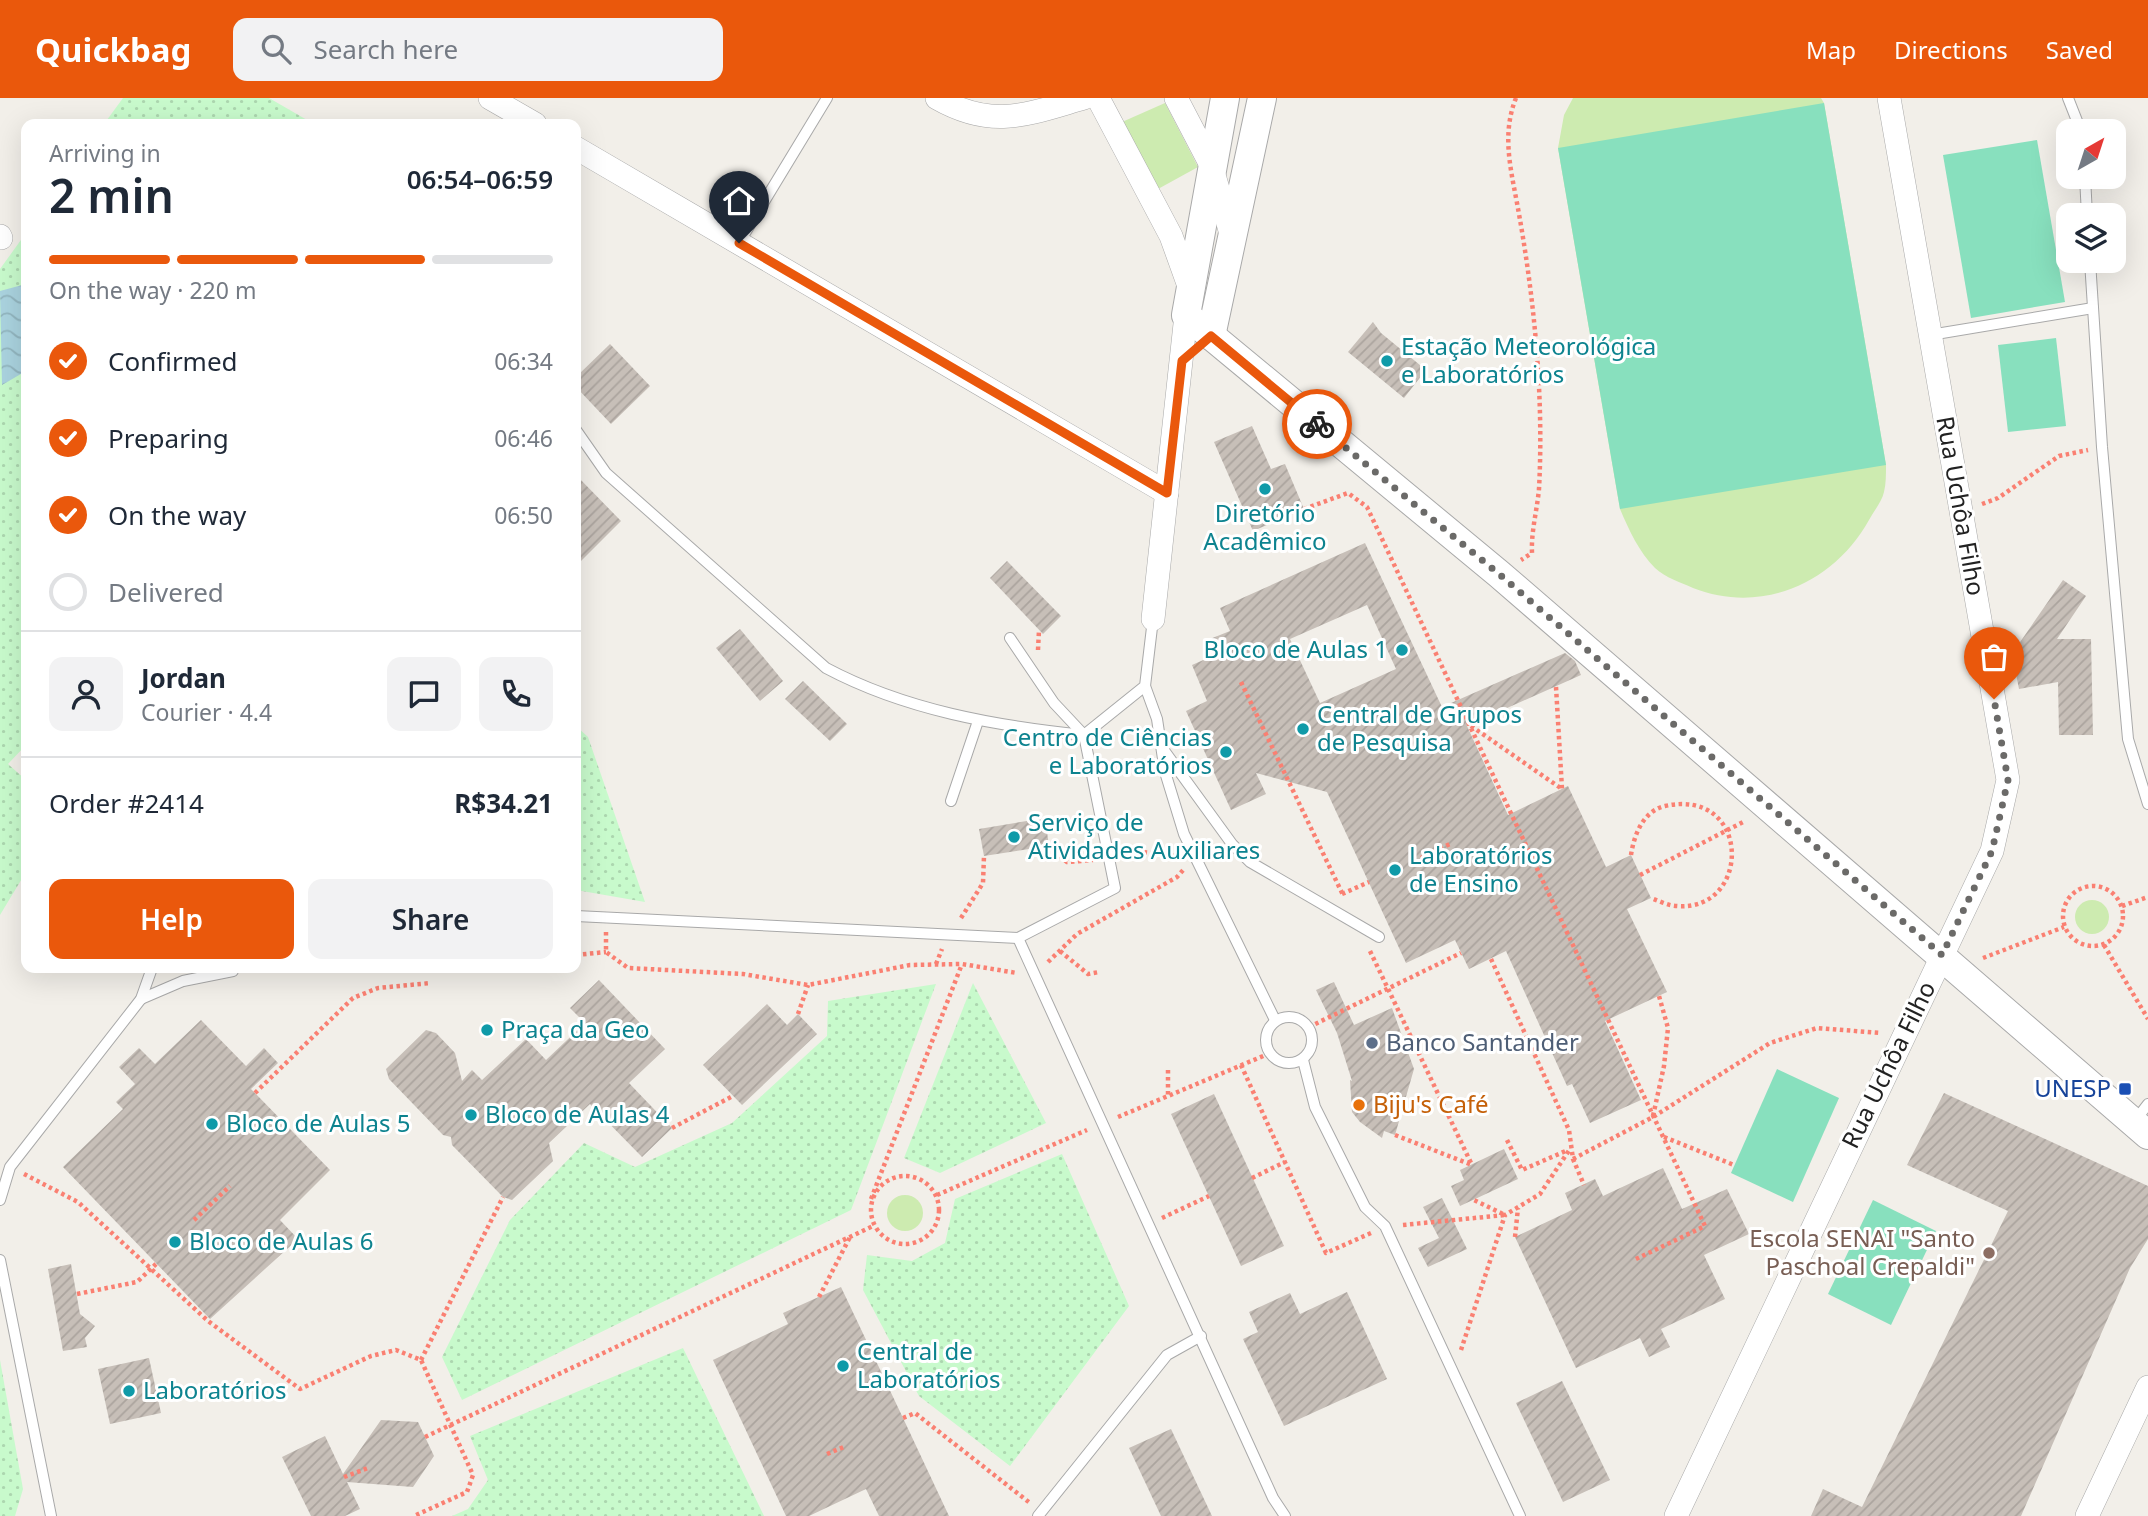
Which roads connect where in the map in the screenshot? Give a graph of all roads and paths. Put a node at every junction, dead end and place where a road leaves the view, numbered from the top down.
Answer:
1 (490, 98) edge
2 (827, 98) edge
3 (937, 98) edge
4 (1084, 98) edge
5 (1098, 98) edge
6 (1176, 98) edge
7 (1225, 98) edge
8 (1262, 98) edge
9 (1516, 98) edge
10 (1889, 98) edge
11 (2068, 98) edge
12 (526, 119) edge
13 (2076, 119) edge
14 (581, 151) edge
15 (1211, 166) junction
16 (1233, 240) junction
17 (739, 243) junction
18 (2091, 273) edge
19 (1189, 286) junction
20 (2093, 308) junction
21 (1186, 315) junction
22 (1930, 335) junction
23 (1211, 336) junction
24 (1182, 361) junction
25 (581, 437) edge
26 (2102, 447) junction
27 (1167, 493) junction
28 (1304, 509) dead end
29 (1961, 512) junction
30 (1499, 574) junction
31 (1153, 619) joint
32 (1010, 638) dead end
33 (1145, 686) junction
34 (1556, 687) dead end
35 (978, 721) junction
36 (1470, 726) junction
37 (1084, 735) junction
38 (1161, 747) junction
39 (951, 801) dead end
40 (2148, 804) edge
41 (1772, 809) junction
42 (1728, 830) junction
43 (1452, 843) dead end
44 (1631, 855) dead end
45 (984, 856) dead end
46 (1195, 858) junction
47 (1421, 858) dead end
48 (1640, 875) dead end
49 (1368, 882) dead end
50 (1342, 894) dead end
51 (2148, 897) edge
52 (1651, 898) dead end
53 (2122, 906) junction
54 (581, 916) edge
55 (605, 918) junction
56 (2064, 927) junction
57 (948, 935) junction
58 (1379, 937) dead end
59 (1018, 938) junction
60 (2104, 946) junction
61 (1060, 951) junction
62 (606, 952) junction
63 (1461, 953) dead end
64 (581, 954) edge
65 (1491, 959) dead end
66 (1950, 961) junction
67 (962, 964) junction
68 (1100, 972) dead end
69 (150, 973) edge
70 (220, 973) edge
71 (1034, 976) junction
72 (431, 983) dead end
73 (808, 985) junction
74 (1659, 996) dead end
75 (141, 999) junction
76 (798, 1014) dead end
77 (1275, 1020) junction
78 (2148, 1020) edge
79 (1309, 1027) junction
80 (1902, 1037) junction
81 (1268, 1054) junction
82 (1303, 1060) junction
83 (1241, 1065) junction
84 (1168, 1070) dead end
85 (255, 1093) dead end
86 (733, 1096) dead end
87 (1168, 1096) junction
88 (1653, 1117) junction
89 (2143, 1121) edge
90 (1104, 1122) junction
91 (672, 1128) dead end
92 (1395, 1135) dead end
93 (1663, 1137) junction
94 (1507, 1140) dead end
95 (1570, 1149) junction
96 (1573, 1159) junction
97 (1285, 1162) junction
98 (1472, 1164) dead end
99 (1734, 1165) dead end
100 (10, 1167) junction
101 (1252, 1178) dead end
102 (1584, 1185) dead end
103 (230, 1186) dead end
104 (937, 1195) junction
105 (1209, 1196) dead end
106 (503, 1197) dead end
107 (871, 1199) junction
108 (0, 1200) edge
109 (1474, 1200) dead end
110 (1518, 1207) junction
111 (1505, 1215) junction
112 (194, 1220) dead end
113 (1150, 1223) junction
114 (873, 1226) junction
115 (1385, 1226) junction
116 (850, 1237) junction
117 (1514, 1237) dead end
118 (0, 1260) edge
119 (1634, 1260) dead end
120 (154, 1266) junction
121 (77, 1294) dead end
122 (819, 1297) dead end
123 (1201, 1336) junction
124 (421, 1360) junction
125 (1453, 1373) junction
126 (2148, 1387) edge
127 (903, 1418) dead end
128 (452, 1423) junction
129 (425, 1437) dead end
130 (846, 1446) dead end
131 (827, 1454) dead end
132 (368, 1468) dead end
133 (345, 1477) dead end
134 (1040, 1514) edge
135 (51, 1516) edge
136 (414, 1516) edge
137 (1285, 1516) edge
138 (1520, 1516) edge
139 (1676, 1516) edge
140 (2087, 1516) edge

1 - 12 street
2 - 17 lane
3 - 4 street
5 - 19 street
6 - 15 street
7 - 15 street
8 - 16 street
9 - 30 path
10 - 22 street, Rua Uchôa Filho
11 - 13 lane
14 - 17 street
15 - 16 street
15 - 19 street
16 - 23 street
17 - 27 street
18 - 20 lane
19 - 21 street
20 - 22 lane
20 - 26 lane
21 - 23 street
21 - 24 street
22 - 29 street, Rua Uchôa Filho
23 - 24 street
23 - 30 street
24 - 27 street
25 - 35 lane
26 - 29 path
26 - 40 lane
27 - 31 street
28 - 36 path
29 - 66 street, Rua Uchôa Filho
30 - 41 street
31 - 33 lane
32 - 37 lane
33 - 37 lane
33 - 38 lane
34 - 36 path
35 - 37 lane
35 - 39 lane
36 - 88 path
37 - 59 lane
38 - 46 lane
38 - 58 lane
41 - 42 path
41 - 66 street
42 - 44 path
42 - 48 path
42 - 52 path
43 - 47 path
45 - 57 path
46 - 61 path
46 - 77 lane
49 - 50 path
51 - 53 path
53 - 56 path
53 - 60 path
54 - 55 lane
55 - 57 lane
55 - 62 path
56 - 60 path
56 - 66 path
57 - 59 lane
59 - 71 lane
60 - 78 path
61 - 68 path
61 - 71 path
62 - 64 path
62 - 73 path
63 - 79 path
65 - 95 path
66 - 80 street, Rua Uchôa Filho
66 - 89 street
67 - 71 path
67 - 73 path
67 - 107 path
69 - 75 lane
70 - 75 lane
71 - 90 lane
72 - 85 path
73 - 76 path
74 - 88 path
75 - 100 lane
77 - 79 lane
77 - 81 lane
79 - 82 lane
80 - 88 path
80 - 139 street, Rua Uchôa Filho
81 - 82 lane
81 - 83 path
82 - 115 lane
83 - 87 path
83 - 97 path
84 - 87 path
86 - 91 path
87 - 90 path
88 - 93 path
88 - 96 path
90 - 104 path
90 - 113 lane
92 - 98 path
93 - 99 path
93 - 119 path
94 - 95 path
95 - 96 path
95 - 110 path
96 - 102 path
97 - 101 path
97 - 115 path
100 - 108 lane
100 - 120 path
103 - 112 path
104 - 107 path
104 - 114 path
105 - 113 path
106 - 124 path
107 - 114 path
109 - 111 path
110 - 111 path
110 - 117 path
111 - 115 path
111 - 125 path
113 - 123 lane
114 - 116 path
115 - 125 lane
116 - 122 path
116 - 128 path
118 - 135 lane
120 - 121 path
120 - 124 path
123 - 134 lane
123 - 137 lane
124 - 128 path
125 - 138 lane
126 - 140 street
127 - 134 path
128 - 129 path
128 - 136 path
130 - 131 path
132 - 133 path

